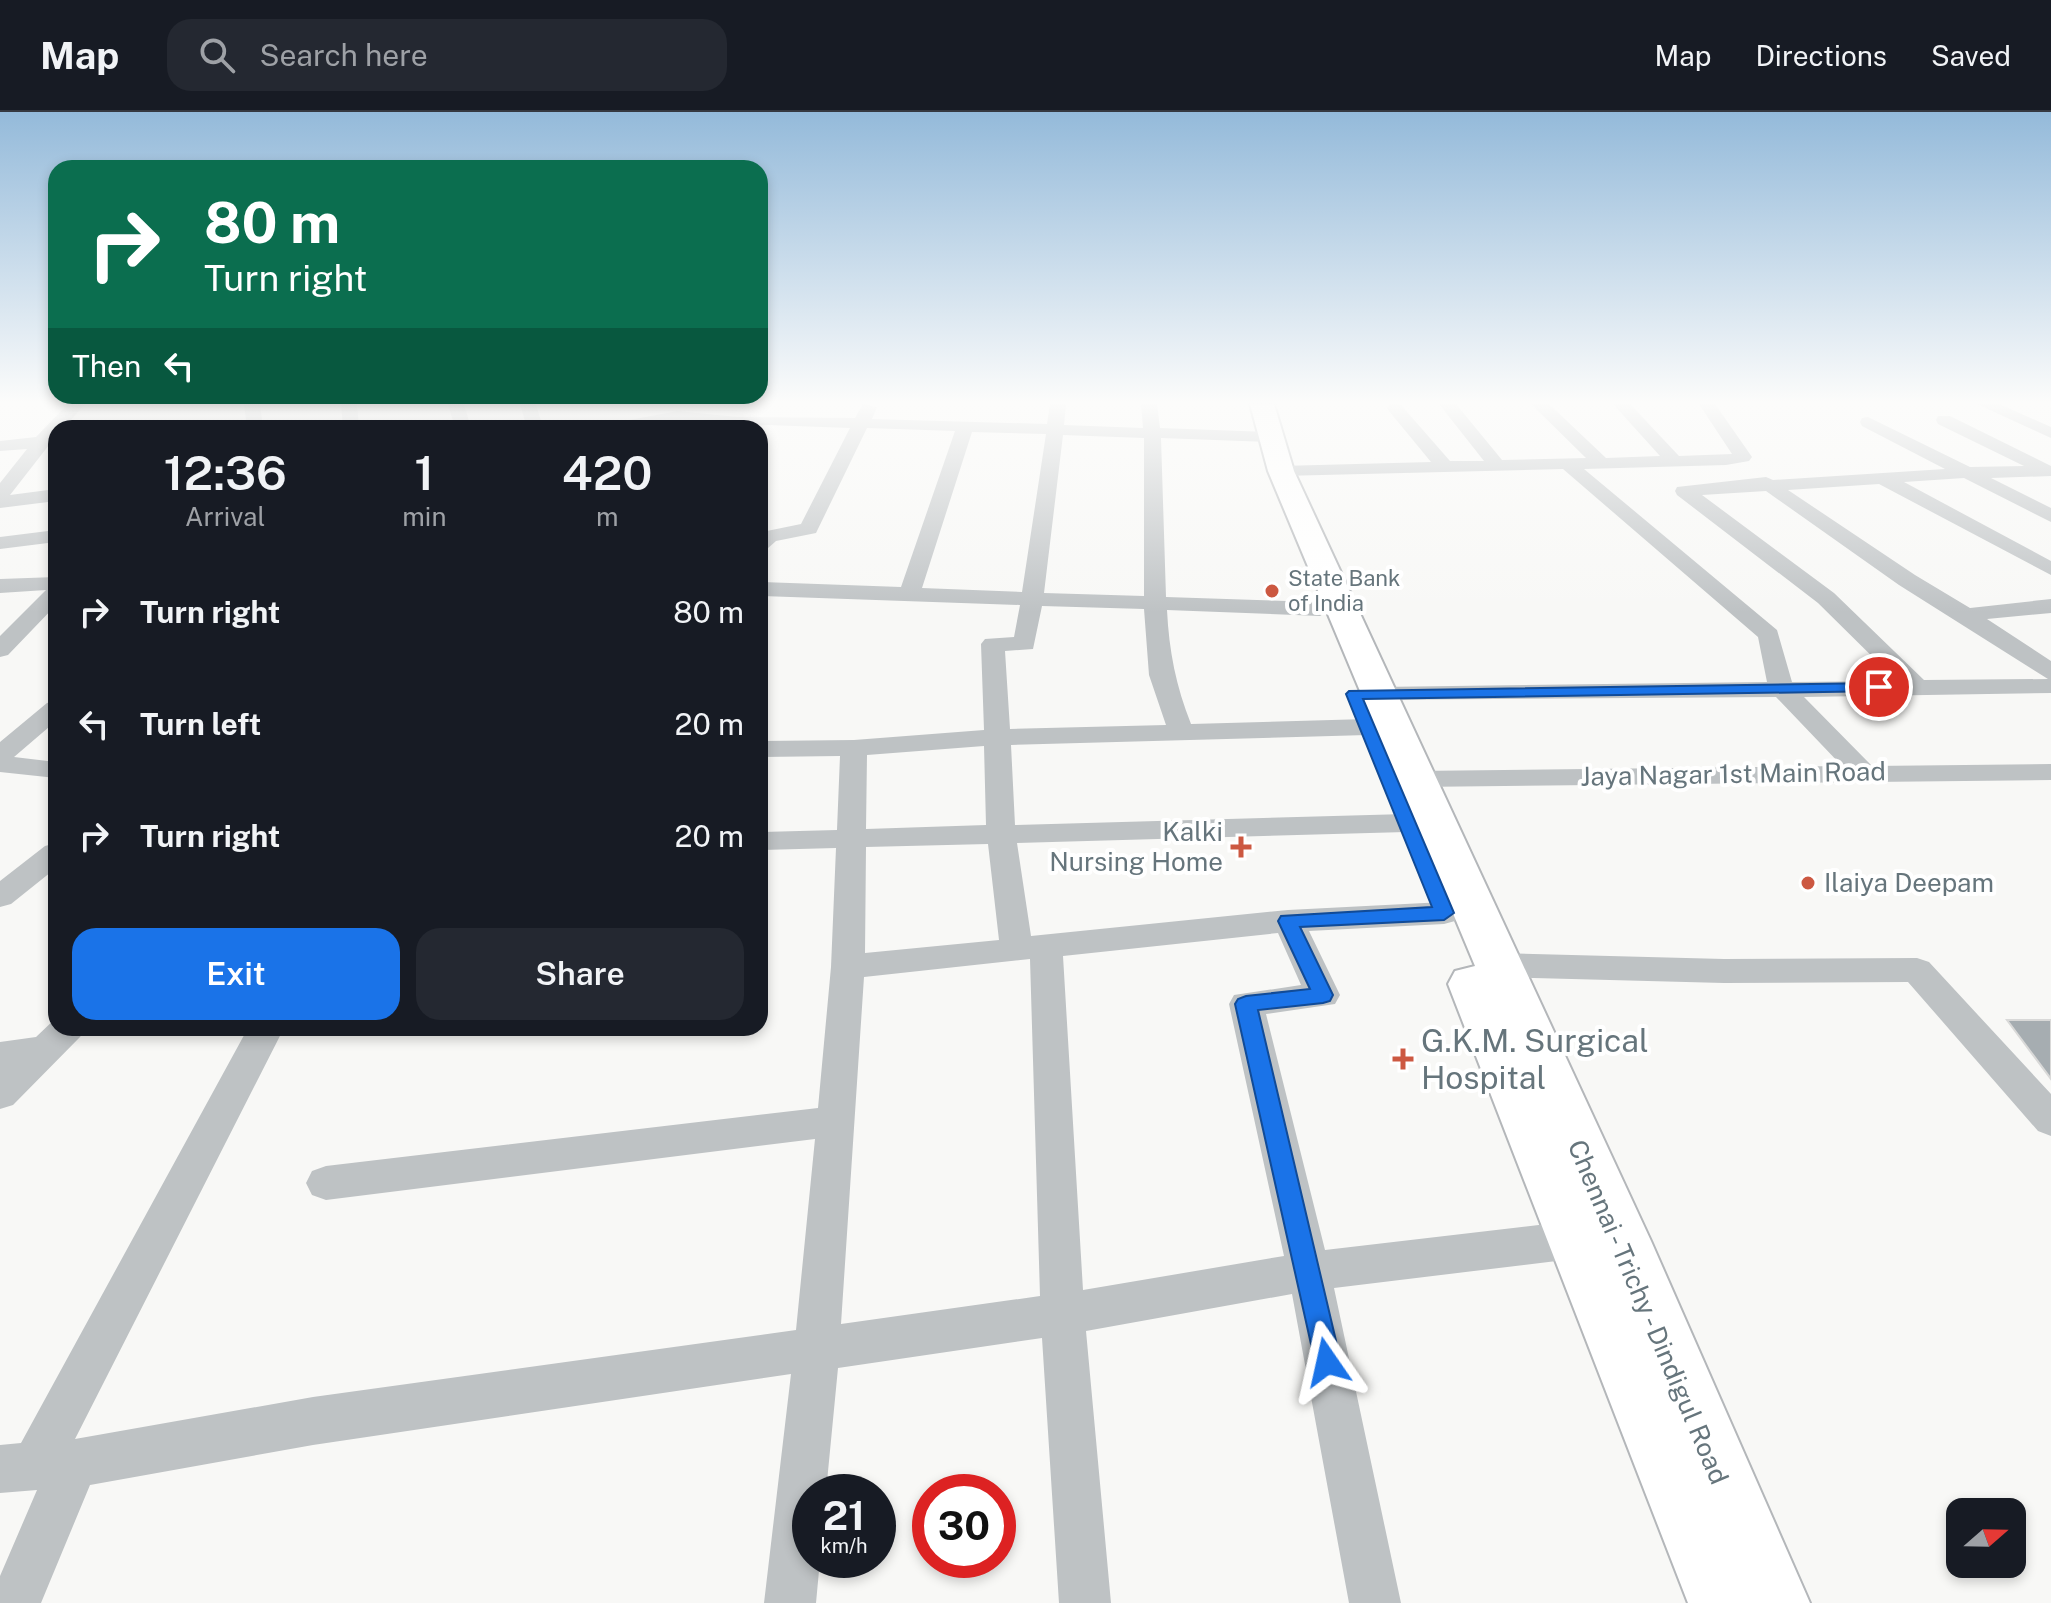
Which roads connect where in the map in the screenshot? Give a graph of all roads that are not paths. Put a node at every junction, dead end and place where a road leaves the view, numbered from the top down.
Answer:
1 (17, 474) edge
2 (835, 474) edge
3 (946, 474) edge
4 (1049, 474) edge
5 (1153, 474) edge
6 (1276, 474) edge
7 (1278, 474) edge
8 (1578, 474) edge
9 (1750, 474) edge
10 (1956, 474) edge
11 (1965, 474) edge
12 (1884, 479) junction
13 (1771, 486) junction
14 (1, 494) edge
15 (48, 495) edge
16 (2051, 516) edge
17 (48, 537) edge
18 (768, 537) edge
19 (0, 543) edge
20 (2051, 569) edge
21 (48, 583) edge
22 (0, 586) edge
23 (768, 589) edge
24 (909, 595) junction
25 (1030, 599) junction
26 (48, 600) edge
27 (1155, 602) junction
28 (2051, 606) edge
29 (1320, 609) junction
30 (1973, 619) junction
31 (0, 650) edge
32 (2051, 672) edge
33 (2051, 686) edge
34 (1917, 687) junction
35 (1781, 688) junction
36 (1366, 706) junction
37 (48, 715) edge
38 (1181, 731) junction
39 (997, 737) junction
40 (854, 748) junction
41 (768, 749) edge
42 (0, 756) edge
43 (0, 764) edge
44 (48, 769) edge
45 (1863, 772) junction
46 (2049, 774) edge
47 (1411, 801) junction
48 (1001, 833) junction
49 (851, 838) junction
50 (768, 841) edge
51 (48, 859) edge
52 (0, 897) edge
53 (1444, 913) junction
54 (1288, 921) junction
55 (1032, 949) junction
56 (1497, 965) junction
57 (848, 967) junction
58 (262, 1036) edge
59 (57, 1038) edge
60 (0, 1056) edge
61 (0, 1094) edge
62 (2051, 1120) edge
63 (835, 1121) junction
64 (326, 1183) dead end
65 (1600, 1239) junction
66 (1309, 1271) junction
67 (1062, 1314) junction
68 (817, 1348) junction
69 (37, 1466) edge
70 (15, 1603) edge
71 (790, 1603) edge
72 (1085, 1603) edge
73 (1375, 1603) edge
74 (1727, 1603) edge
75 (1771, 1603) edge

1 - 14 street
2 - 18 street
3 - 24 street
4 - 25 street
5 - 27 street
6 - 29 highway, Chennai - Trichy - Dindigul Road
7 - 36 highway, Chennai - Trichy - Dindigul Road
8 - 35 street
9 - 13 street
10 - 12 street
11 - 16 street
12 - 13 street
12 - 20 street
13 - 30 street
13 - 34 street
14 - 15 street
17 - 19 street
21 - 22 street
23 - 24 street
24 - 25 street
25 - 27 street
25 - 39 street
26 - 31 street
27 - 29 street
27 - 38 street
28 - 30 street
29 - 36 highway, Chennai - Trichy - Dindigul Road
30 - 32 street
33 - 34 street
34 - 35 street
35 - 36 street
35 - 45 street
36 - 38 street
36 - 47 highway, Chennai - Trichy - Dindigul Road
37 - 42 street
38 - 39 street
39 - 40 street
39 - 48 street
40 - 41 street
40 - 49 street
43 - 44 street
45 - 46 street, Jaya Nagar 1st Main Road
45 - 47 street, Jaya Nagar 1st Main Road
47 - 48 street, Jaya Nagar 1st Main Road
47 - 53 highway, Chennai - Trichy - Dindigul Road
47 - 56 highway, Chennai - Trichy - Dindigul Road
48 - 49 street, Jaya Nagar 1st Main Road
48 - 55 street
49 - 50 street, Jaya Nagar 1st Main Road
49 - 57 street
51 - 52 street
53 - 54 street
53 - 65 highway, Chennai - Trichy - Dindigul Road
54 - 55 street
54 - 66 street
55 - 57 street
55 - 67 street
56 - 62 street
56 - 65 highway, Chennai - Trichy - Dindigul Road
57 - 63 street
58 - 69 street
59 - 60 street
59 - 61 street
63 - 64 street
63 - 68 street
65 - 66 street
65 - 74 highway, Chennai - Trichy - Dindigul Road
65 - 75 highway, Chennai - Trichy - Dindigul Road
66 - 67 street
66 - 73 street
67 - 68 street
67 - 72 street
68 - 69 street
68 - 71 street
69 - 70 street

